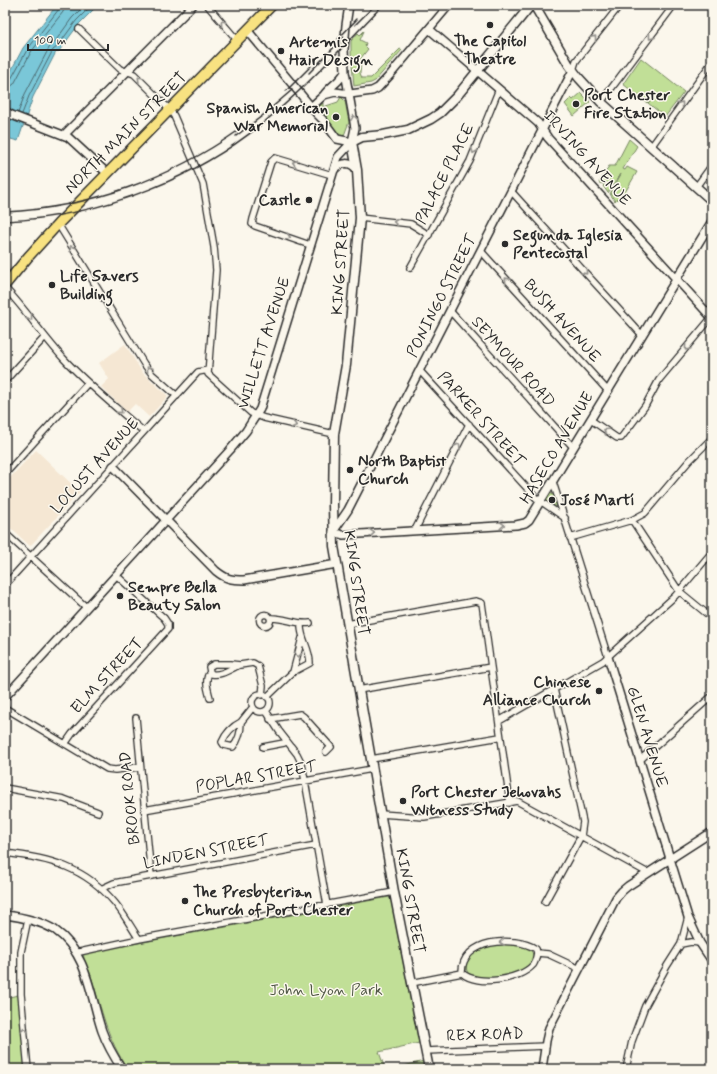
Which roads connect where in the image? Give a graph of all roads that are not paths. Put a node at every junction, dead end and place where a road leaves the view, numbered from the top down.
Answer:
1 (193, 5) edge
2 (207, 5) edge
3 (272, 5) edge
4 (349, 5) edge
5 (450, 5) edge
6 (532, 5) edge
7 (620, 5) edge
8 (674, 5) edge
9 (429, 29) junction
10 (79, 30) dead end
11 (248, 31) junction
12 (238, 41) junction
13 (712, 62) edge
14 (477, 70) junction
15 (573, 70) junction
16 (127, 71) junction
17 (346, 72) junction
18 (499, 89) junction
19 (350, 94) junction
20 (324, 95) junction
21 (601, 102) junction
22 (310, 107) junction
23 (170, 110) junction
24 (7, 113) edge
25 (543, 130) junction
26 (64, 135) junction
27 (352, 142) junction
28 (651, 147) junction
29 (712, 165) edge
30 (357, 170) junction
31 (333, 172) junction
32 (107, 173) junction
33 (696, 187) junction
34 (512, 191) junction
35 (712, 201) edge
36 (360, 218) junction
37 (712, 221) edge
38 (58, 224) junction
39 (429, 235) junction
40 (310, 245) junction
41 (481, 251) junction
42 (410, 268) dead end
43 (677, 279) junction
44 (5, 285) edge
45 (5, 288) edge
46 (450, 311) junction
47 (712, 318) edge
48 (642, 336) junction
49 (45, 337) junction
50 (208, 370) junction
51 (420, 371) junction
52 (5, 381) edge
53 (88, 383) junction
54 (608, 391) junction
55 (177, 396) junction
56 (257, 415) junction
57 (591, 420) junction
58 (469, 424) junction
59 (143, 431) junction
60 (334, 434) junction
61 (712, 438) edge
62 (573, 447) junction
63 (113, 466) junction
64 (5, 474) edge
65 (553, 482) junction
66 (541, 502) junction
67 (565, 518) junction
68 (166, 520) junction
69 (632, 520) junction
70 (415, 530) junction
71 (333, 532) junction
72 (5, 533) edge
73 (570, 538) junction
74 (712, 552) edge
75 (31, 556) junction
76 (337, 564) junction
77 (116, 575) junction
78 (5, 585) edge
79 (679, 591) junction
80 (86, 607) junction
81 (270, 618) dead end
82 (712, 618) edge
83 (310, 623) dead end
84 (301, 624) junction
85 (347, 624) junction
86 (302, 638) junction
87 (608, 657) junction
88 (240, 665) junction
89 (491, 667) junction
90 (210, 672) junction
91 (294, 672) junction
92 (554, 689) junction
93 (358, 690) junction
94 (264, 696) junction
95 (712, 696) edge
96 (5, 698) edge
97 (210, 698) dead end
98 (253, 707) junction
99 (5, 708) edge
100 (266, 711) junction
101 (136, 718) dead end
102 (270, 719) junction
103 (499, 721) junction
104 (241, 722) dead end
105 (500, 737) junction
106 (286, 741) junction
107 (65, 744) junction
108 (263, 747) dead end
109 (326, 752) dead end
110 (371, 759) junction
111 (640, 760) junction
112 (140, 767) junction
113 (372, 769) junction
114 (304, 782) junction
115 (5, 788) edge
116 (510, 803) junction
117 (144, 810) junction
118 (98, 812) dead end
119 (380, 814) junction
120 (712, 832) edge
121 (581, 836) junction
122 (316, 845) junction
123 (5, 853) edge
124 (671, 859) junction
125 (648, 873) junction
126 (151, 876) junction
127 (100, 889) junction
128 (394, 892) junction
129 (545, 902) dead end
130 (327, 905) junction
131 (5, 915) edge
132 (688, 916) junction
133 (28, 919) junction
134 (139, 939) junction
135 (700, 943) junction
136 (681, 944) junction
137 (75, 953) junction
138 (537, 953) junction
139 (712, 961) edge
140 (580, 969) junction
141 (462, 973) junction
142 (412, 983) junction
143 (546, 1046) junction
144 (426, 1050) junction
145 (28, 1069) edge
146 (122, 1069) edge
147 (429, 1069) edge
148 (542, 1069) edge
149 (626, 1069) edge

1 - 16 street
12 -> 2 street
3 - 11 main road, NORTH MAIN STREET
4 - 17 street, KING STREET
5 - 9 street
6 - 14 main road
6 - 15 main road
15 -> 7 street
8 -> 21 street
9 - 14 street, IRVING AVENUE
9 - 19 street
10 - 16 street
11 - 12 main road, NORTH MAIN STREET
11 - 22 street
12 - 23 main road, NORTH MAIN STREET
28 -> 13 street
14 - 18 street, IRVING AVENUE
14 - 27 main road
15 - 21 main road
15 - 25 street, PONINGO STREET
23 -> 16 street
16 - 26 street
17 - 19 street, KING STREET
17 - 20 street
18 - 25 street, IRVING AVENUE
18 -> 39 street, PALACE PLACE
19 - 20 street
27 -> 19 street, KING STREET
20 - 22 street
21 - 28 main road
22 - 27 street
23 - 32 main road, NORTH MAIN STREET
23 - 50 street
24 - 26 street
25 - 34 street, PONINGO STREET
25 - 43 street, IRVING AVENUE
26 - 32 street
27 - 30 main road, KING STREET
27 - 31 street, WILLETT AVENUE
28 - 33 main road
29 - 33 street
30 - 31 street
30 - 36 main road, KING STREET
31 - 40 street, WILLETT AVENUE
31 -> 40 street
32 - 38 main road, NORTH MAIN STREET
33 - 35 main road
34 - 41 street, PONINGO STREET
34 -> 48 street
39 -> 36 street
36 - 60 main road, KING STREET
37 - 43 street, HASECO AVENUE
38 - 44 main road, NORTH MAIN STREET
55 -> 38 street
39 - 42 street, PALACE PLACE
40 - 56 street, WILLETT AVENUE
41 - 46 street, PONINGO STREET
54 -> 41 street, BUSH AVENUE
43 - 47 street, IRVING AVENUE
43 - 48 street, HASECO AVENUE
45 -> 49 street
46 - 51 street, PONINGO STREET
46 - 62 street, SEYMOUR ROAD
47 -> 57 street
48 - 54 street, HASECO AVENUE
49 - 52 street
49 - 53 street
50 - 55 street, LOCUST AVENUE
50 - 56 street
51 - 58 street, PARKER STREET
51 - 71 street, PONINGO STREET
53 -> 59 street
53 - 64 street
54 - 57 street, HASECO AVENUE
55 - 59 street, LOCUST AVENUE
56 -> 60 street
56 - 68 street, WILLETT AVENUE
57 - 62 street, HASECO AVENUE
58 - 66 street, PARKER STREET
70 -> 58 street
59 - 63 street, LOCUST AVENUE
60 - 71 main road, KING STREET
61 - 69 street
62 - 65 street, HASECO AVENUE
63 - 68 street
63 - 75 street, LOCUST AVENUE
65 - 66 street, HASECO AVENUE
65 - 67 street, GLEN AVENUE
66 - 67 street
70 -> 66 street, HASECO AVENUE
67 - 73 street, GLEN AVENUE
68 - 76 street
68 - 77 street, WILLETT AVENUE
69 - 73 street
69 - 79 street
71 -> 70 street, HASECO AVENUE
71 - 76 main road, KING STREET
72 - 75 street
73 - 87 street, GLEN AVENUE
74 - 79 street
75 - 78 street, LOCUST AVENUE
75 - 80 street
76 - 85 main road, KING STREET
77 - 80 street, WILLETT AVENUE
77 - 107 street, ELM STREET
79 - 82 street
79 - 87 street
80 - 96 street, WILLETT AVENUE
81 - 84 street
83 - 84 street
84 - 86 street
85 - 89 street
85 - 93 main road, KING STREET
86 -> 91 street
86 - 91 street
87 - 92 street
87 - 111 street, GLEN AVENUE
88 - 90 street
88 - 90 street
88 - 94 street
89 - 93 street
89 - 103 street
90 - 97 street
91 - 94 street
92 - 103 street
92 - 121 street
93 - 110 main road, KING STREET
94 - 98 street
94 - 100 street
95 - 111 street
98 - 100 street
98 - 104 street
99 - 107 street
100 - 102 street
101 - 112 street, BROOK ROAD
102 - 106 street
102 - 109 street
103 - 105 street
105 - 110 street
105 - 116 street
106 - 108 street
106 - 114 street
107 - 112 street
110 - 113 main road, KING STREET
111 - 124 street, GLEN AVENUE
112 - 117 street, BROOK ROAD
113 - 114 street, POPLAR STREET
113 - 119 main road, KING STREET
114 - 117 street, POPLAR STREET
114 - 122 street
115 - 118 street
116 - 119 street
116 - 121 street
117 - 126 street, BROOK ROAD
119 - 128 main road, KING STREET
120 - 124 street
121 - 125 street
121 - 129 street
122 - 126 street, LINDEN STREET
122 - 130 street
123 - 127 street
124 - 125 street
124 - 132 street, GLEN AVENUE
125 - 140 street
126 - 127 street, LINDEN STREET
127 - 134 street
128 - 130 street
128 - 142 main road, KING STREET
130 - 134 street
131 - 133 street
132 - 135 street, GLEN AVENUE
132 - 136 street
133 - 137 street
145 -> 133 street
134 - 137 street
135 - 136 street
135 - 139 street, GLEN AVENUE
136 - 149 street
137 - 146 street
138 - 140 street
138 - 141 street
138 -> 141 street
140 - 143 street
141 - 142 street
142 - 144 main road, KING STREET
143 - 144 street, REX ROAD
143 - 148 street
144 - 147 main road, KING STREET

